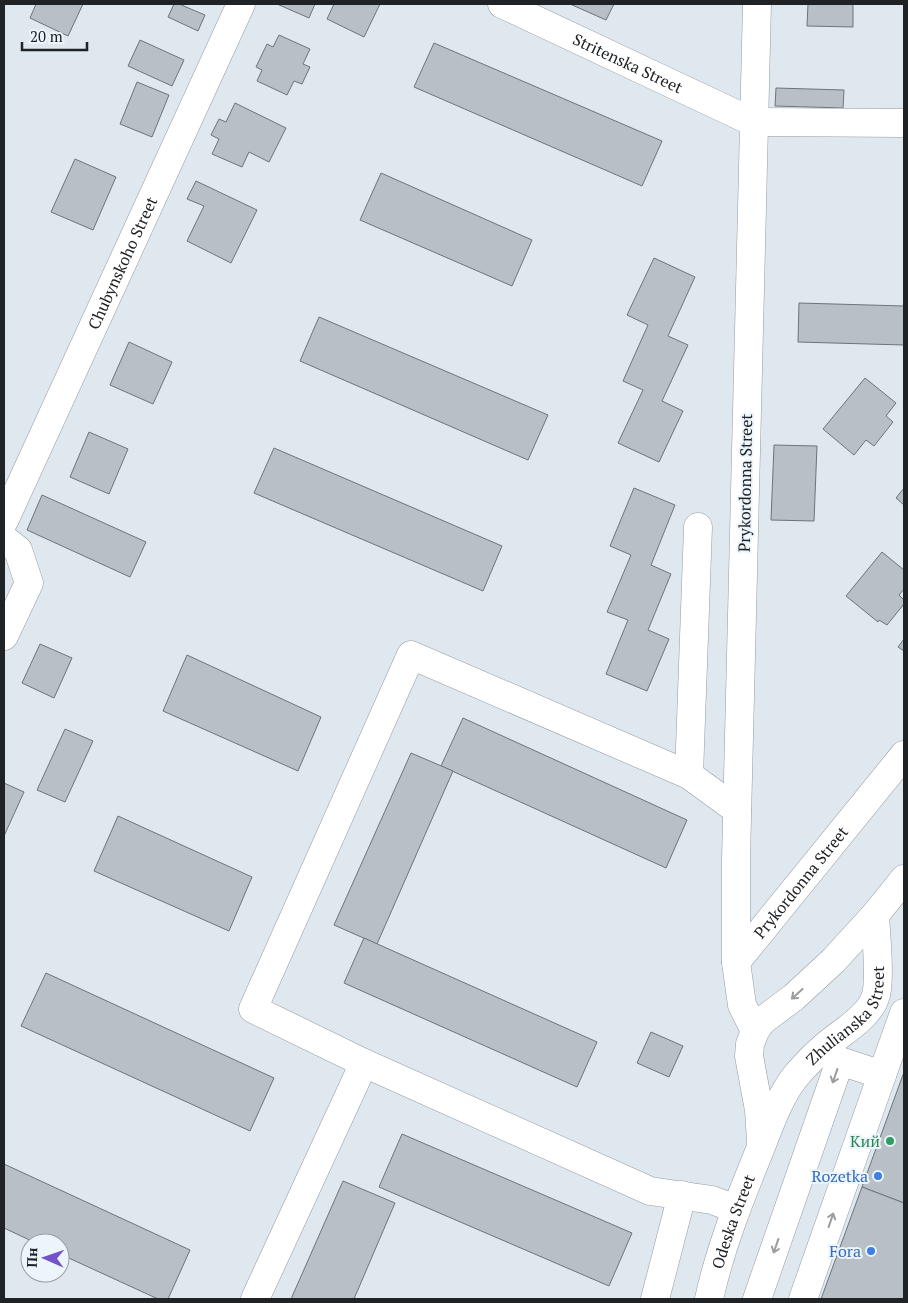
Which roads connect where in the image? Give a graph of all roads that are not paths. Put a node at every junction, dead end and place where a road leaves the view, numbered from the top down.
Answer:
1 (240, 4) edge
2 (502, 4) edge
3 (757, 4) edge
4 (753, 122) junction
5 (904, 123) edge
6 (4, 522) edge
7 (698, 527) dead end
8 (4, 539) edge
9 (4, 636) edge
10 (904, 755) edge
11 (689, 775) junction
12 (737, 810) junction
13 (904, 879) edge
14 (875, 915) junction
15 (833, 960) junction
16 (736, 962) junction
17 (876, 990) junction
18 (904, 1008) edge
19 (904, 1013) edge
20 (755, 1031) junction
21 (364, 1063) junction
22 (752, 1070) junction
23 (882, 1075) junction
24 (794, 1078) junction
25 (762, 1145) junction
26 (682, 1195) junction
27 (736, 1209) junction
28 (255, 1299) edge
29 (655, 1299) edge
30 (709, 1299) edge
31 (757, 1299) edge
32 (803, 1299) edge

1 - 6 street, Chubynskoho Street
2 - 4 street, Stritenska Street
3 - 4 street, Prykordonna Street
4 - 5 street
4 - 12 street, Prykordonna Street
7 - 11 street
8 - 9 street
10 - 16 street, Prykordonna Street
11 - 12 street
11 - 21 street
12 - 16 street, Prykordonna Street
13 - 14 street
14 - 15 street
14 - 17 street, Zhulianska Street
15 - 17 street
15 -> 20 street
16 - 20 street, Prykordonna Street
17 - 18 street
17 - 24 street, Zhulianska Street
19 - 23 street
20 - 22 street
21 - 26 street
21 - 28 street
22 - 24 street
22 - 25 street
23 -> 31 street
32 -> 23 street
24 - 25 street, Zhulianska Street
25 - 27 street, Odeska Street
26 - 27 street
26 - 29 street
27 - 30 street, Odeska Street

